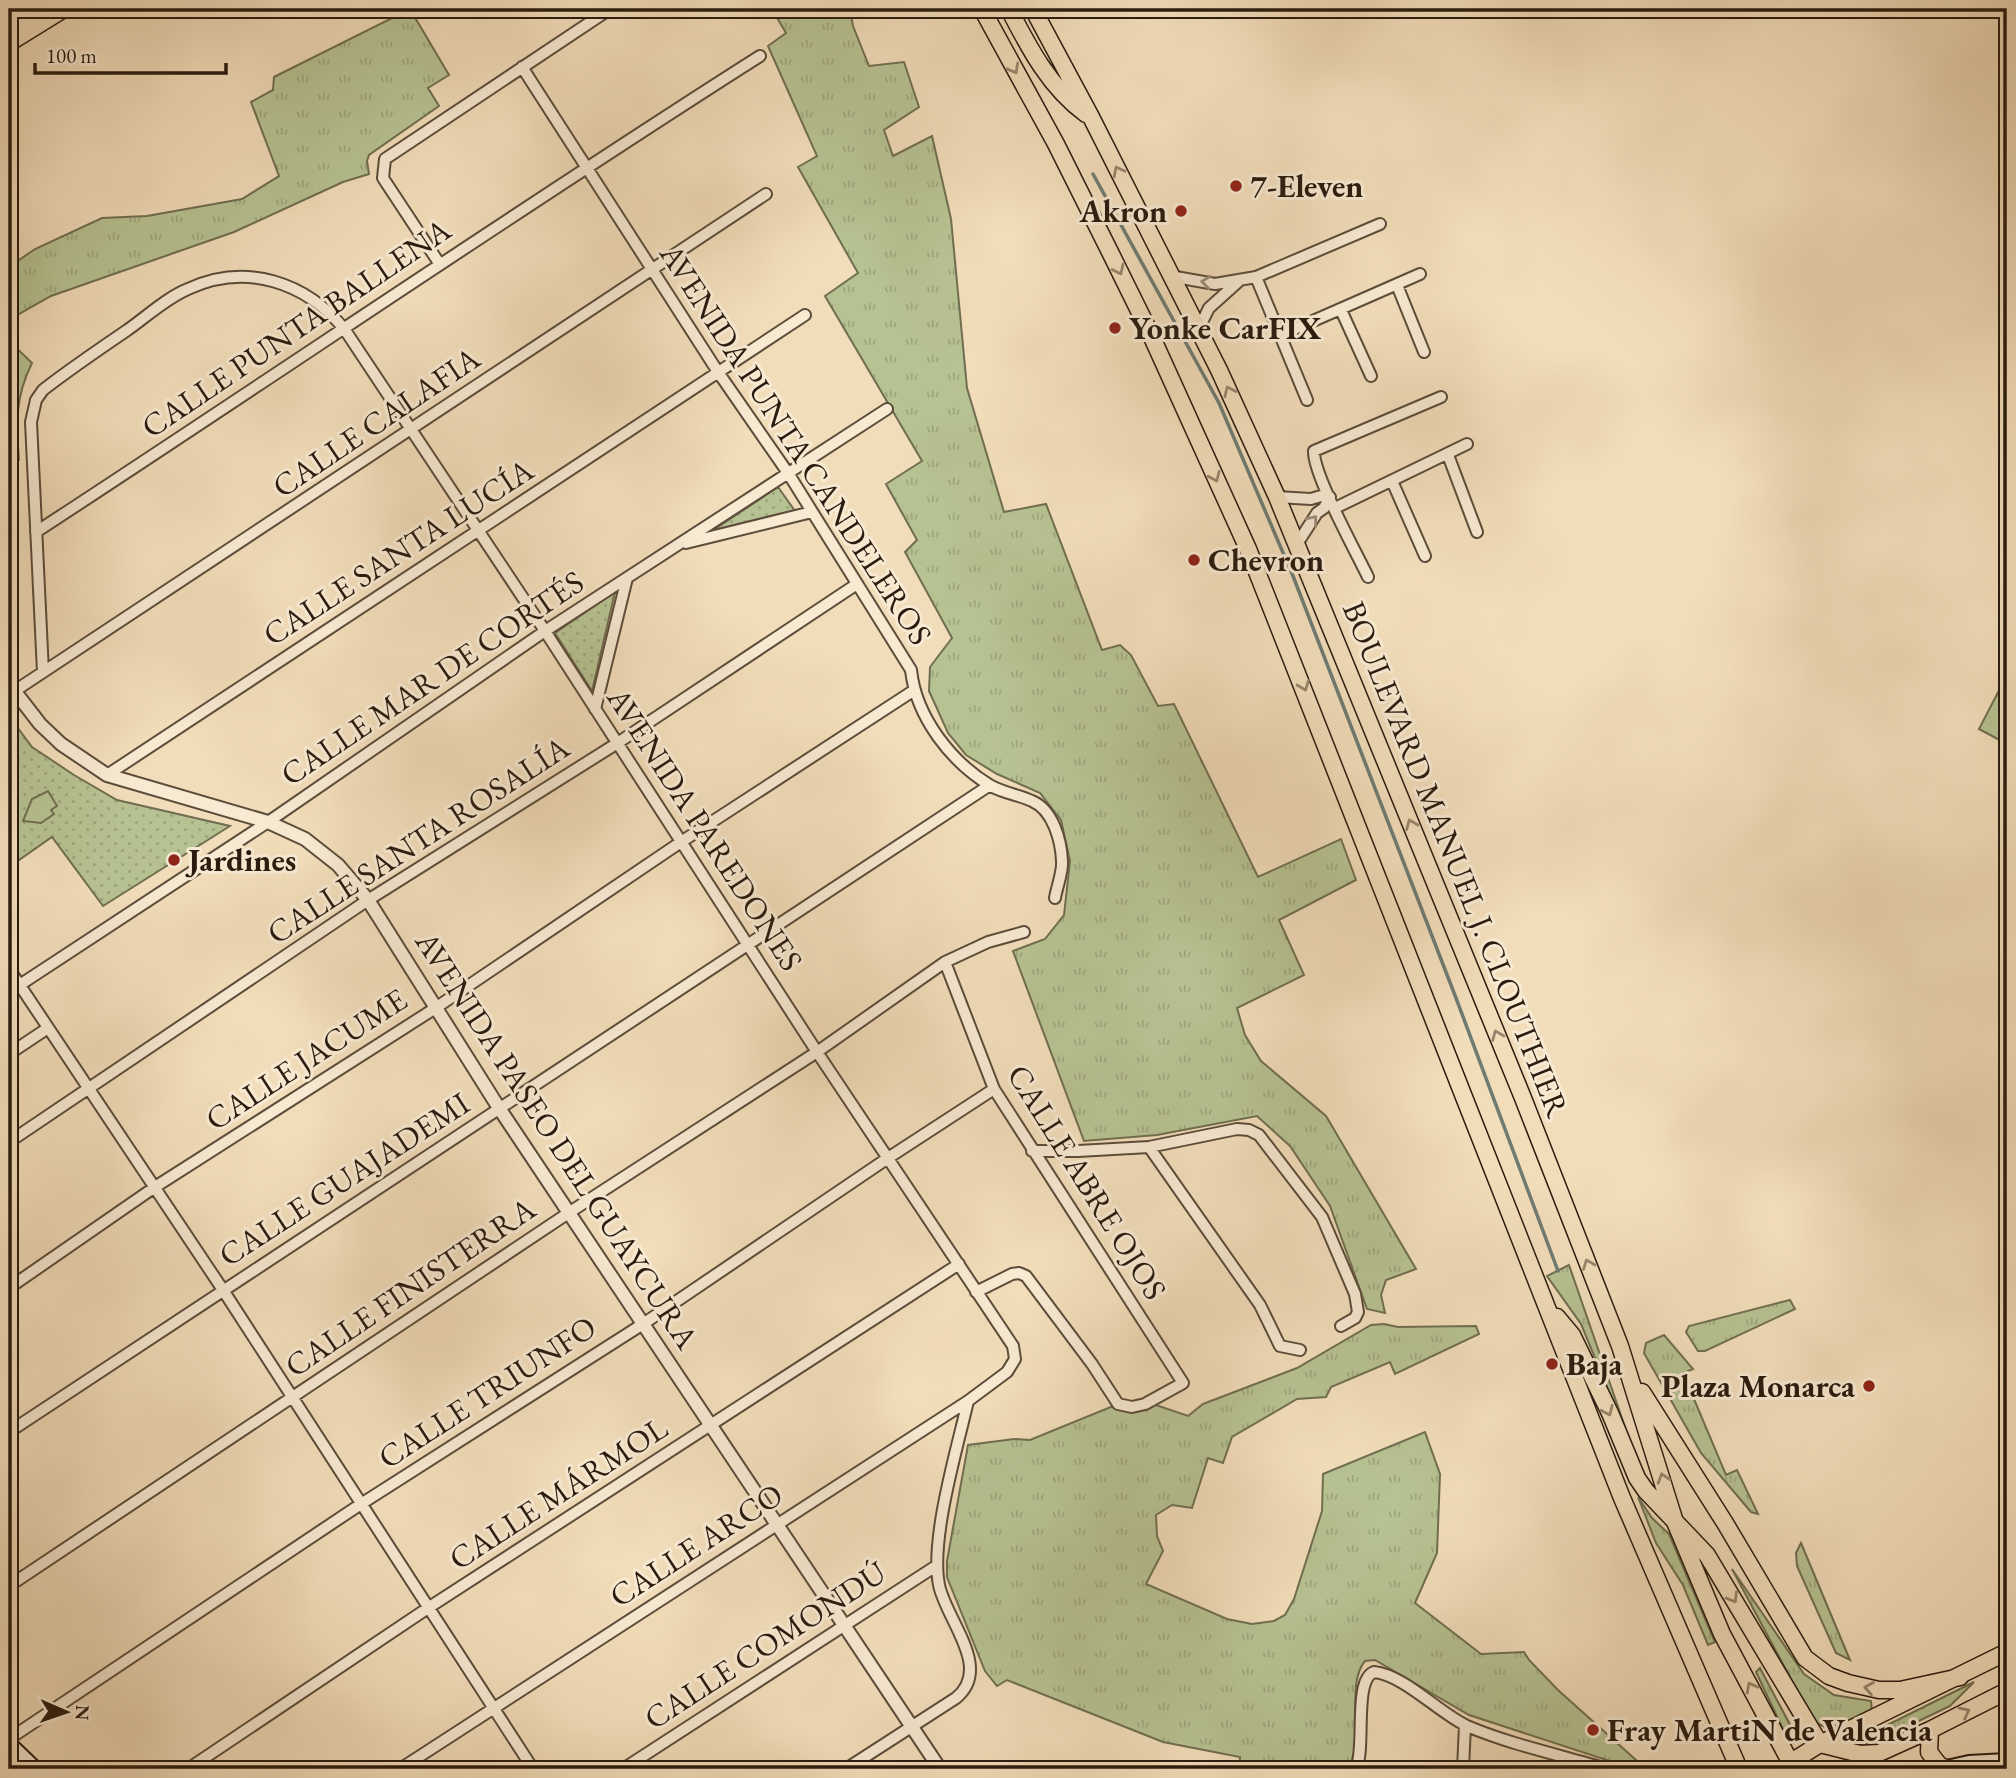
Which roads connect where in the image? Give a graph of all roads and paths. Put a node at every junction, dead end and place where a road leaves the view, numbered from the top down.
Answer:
1 (39, 9) edge
2 (64, 9) edge
3 (610, 9) edge
4 (982, 9) edge
5 (1009, 9) edge
6 (1032, 9) edge
7 (9, 28) edge
8 (9, 43) edge
9 (760, 56) dead end
10 (522, 67) junction
11 (1091, 117) junction
12 (585, 167) junction
13 (766, 194) dead end
14 (1380, 223) dead end
15 (439, 263) junction
16 (652, 269) junction
17 (1420, 274) dead end
18 (1170, 276) junction
19 (1256, 277) junction
20 (1241, 279) junction
21 (1396, 285) junction
22 (1341, 310) junction
23 (805, 315) dead end
24 (345, 330) junction
25 (1198, 330) junction
26 (1281, 335) junction
27 (1424, 352) dead end
28 (718, 372) junction
29 (1371, 376) dead end
30 (1441, 397) dead end
31 (1307, 400) dead end
32 (887, 409) dead end
33 (410, 431) junction
34 (1467, 444) dead end
35 (1448, 455) junction
36 (788, 474) junction
37 (1392, 481) junction
38 (1277, 497) junction
39 (1333, 502) junction
40 (812, 512) junction
41 (36, 532) junction
42 (478, 532) junction
43 (1477, 532) dead end
44 (1297, 544) junction
45 (677, 545) junction
46 (1425, 555) dead end
47 (627, 578) junction
48 (1368, 578) dead end
49 (857, 584) junction
50 (545, 631) junction
51 (43, 672) junction
52 (11, 688) edge
53 (913, 691) junction
54 (595, 709) junction
55 (616, 744) junction
56 (107, 775) junction
57 (990, 785) junction
58 (268, 822) junction
59 (681, 842) junction
60 (1055, 898) dead end
61 (368, 900) junction
62 (1024, 932) dead end
63 (748, 945) junction
64 (945, 962) junction
65 (9, 969) edge
66 (19, 985) junction
67 (9, 992) edge
68 (434, 1009) junction
69 (48, 1028) junction
70 (817, 1052) junction
71 (9, 1054) edge
72 (88, 1089) junction
73 (994, 1089) junction
74 (499, 1108) junction
75 (9, 1142) edge
76 (1149, 1147) junction
77 (1032, 1151) junction
78 (888, 1158) junction
79 (155, 1187) junction
80 (570, 1212) junction
81 (959, 1264) junction
82 (9, 1288) edge
83 (223, 1290) junction
84 (976, 1292) junction
85 (1550, 1311) junction
86 (643, 1324) junction
87 (1341, 1326) dead end
88 (1300, 1350) dead end
89 (1015, 1359) joint
90 (1631, 1375) junction
91 (292, 1397) junction
92 (968, 1401) junction
93 (711, 1425) junction
94 (9, 1432) edge
95 (362, 1504) junction
96 (1675, 1521) junction
97 (776, 1523) junction
98 (936, 1566) junction
99 (9, 1587) edge
100 (428, 1608) junction
101 (844, 1625) junction
102 (2007, 1652) edge
103 (1960, 1677) junction
104 (2007, 1691) edge
105 (494, 1709) junction
106 (1465, 1725) junction
107 (912, 1726) junction
108 (1930, 1730) junction
109 (9, 1742) edge
110 (1820, 1744) junction
111 (2007, 1760) edge
112 (1879, 1761) edge
113 (1568, 1763) edge
114 (1790, 1767) edge
115 (35, 1769) edge
116 (188, 1769) edge
117 (400, 1769) edge
118 (533, 1769) edge
119 (623, 1769) edge
120 (846, 1769) edge
121 (940, 1769) edge
122 (1356, 1769) edge
123 (1463, 1769) edge
124 (1607, 1769) edge
125 (1739, 1769) edge
126 (1943, 1769) edge

1 - 7 main road
2 - 8 main road
3 - 10 street
4 -> 85 main road, BOULEVARD MANUEL J. CLOUTHIER
5 - 11 main road
6 - 11 main road, BOULEVARD MANUEL J. CLOUTHIER
9 - 12 street, CALLE PUNTA BALLENA
10 - 12 street, AVENIDA PUNTA CANDELEROS
10 - 15 street
18 -> 11 main road, BOULEVARD MANUEL J. CLOUTHIER
12 - 15 street, CALLE PUNTA BALLENA
12 - 16 street, AVENIDA PUNTA CANDELEROS
13 - 16 street, CALLE CALAFIA
14 - 19 street
15 - 24 street, CALLE PUNTA BALLENA
16 - 28 street, AVENIDA PUNTA CANDELEROS
16 - 33 street, CALLE CALAFIA
17 - 21 street
20 -> 18 street
18 - 25 main road, BOULEVARD MANUEL J. CLOUTHIER
19 - 20 street
19 - 26 street
20 - 25 street
21 - 22 street
21 - 27 street
22 - 26 street
22 - 29 street
23 - 28 street, CALLE SANTA LUCÍA
24 - 33 street, AVENIDA PAREDONES
24 - 41 street, CALLE PUNTA BALLENA
24 - 41 street, AVENIDA PAREDONES
38 -> 25 main road, BOULEVARD MANUEL J. CLOUTHIER
26 - 31 street
28 - 36 street, AVENIDA PUNTA CANDELEROS
28 - 42 street, CALLE SANTA LUCÍA
30 - 39 street
32 - 36 street, CALLE MAR DE CORTÉS
33 - 42 street, AVENIDA PAREDONES
33 - 51 street, CALLE CALAFIA
34 - 35 street
35 - 37 street
35 - 43 street
36 - 40 street, AVENIDA PUNTA CANDELEROS
36 - 45 street, CALLE MAR DE CORTÉS
37 - 39 street
37 - 46 street
38 - 39 street
38 - 44 main road, BOULEVARD MANUEL J. CLOUTHIER
44 -> 39 street
39 - 48 street
40 - 45 street
40 - 49 street, AVENIDA PUNTA CANDELEROS
41 - 51 street
42 - 50 street, AVENIDA PAREDONES
42 - 56 street, CALLE SANTA LUCÍA
90 -> 44 main road, BOULEVARD MANUEL J. CLOUTHIER
45 - 47 street, CALLE MAR DE CORTÉS
47 - 50 street, CALLE MAR DE CORTÉS
47 - 54 street
49 - 53 street, AVENIDA PUNTA CANDELEROS
49 - 55 street, CALLE SANTA ROSALÍA
50 - 54 street, AVENIDA PAREDONES
50 - 58 street, CALLE MAR DE CORTÉS
51 - 52 street, CALLE CALAFIA
52 - 56 street, AVENIDA PASEO DEL GUAYCURA
53 - 57 street, AVENIDA PUNTA CANDELEROS
53 - 59 street, CALLE JACUME
54 - 55 street, AVENIDA PAREDONES
55 - 59 street, AVENIDA PAREDONES
55 - 61 street, CALLE SANTA ROSALÍA
56 - 58 street, AVENIDA PASEO DEL GUAYCURA
57 - 60 street, AVENIDA PUNTA CANDELEROS
57 - 63 street, CALLE GUAJADEMI
58 - 61 street, AVENIDA PASEO DEL GUAYCURA
58 - 66 street, CALLE MAR DE CORTÉS
59 - 63 street, AVENIDA PAREDONES
59 - 68 street, CALLE JACUME
61 - 68 street, AVENIDA PASEO DEL GUAYCURA
61 - 72 street, CALLE SANTA ROSALÍA
62 - 64 street, CALLE FINISTERRA
63 - 70 street, AVENIDA PAREDONES
63 - 74 street, CALLE GUAJADEMI
64 - 70 street, CALLE FINISTERRA
64 - 73 street, CALLE ABRE OJOS
65 - 66 street
66 - 67 street, CALLE MAR DE CORTÉS
66 - 69 street
68 - 74 street, AVENIDA PASEO DEL GUAYCURA
68 - 79 street, CALLE JACUME
69 - 71 street
69 - 72 street
70 - 78 street, AVENIDA PAREDONES
70 - 80 street, CALLE FINISTERRA
72 - 75 street, CALLE SANTA ROSALÍA
72 - 79 street
73 - 77 street, CALLE ABRE OJOS
73 - 78 street, CALLE TRIUNFO
74 - 80 street, AVENIDA PASEO DEL GUAYCURA
74 - 83 street, CALLE GUAJADEMI
76 - 77 street
76 - 87 street
76 - 88 street
77 - 84 street, CALLE ABRE OJOS
78 - 81 street, AVENIDA PAREDONES
78 - 86 street, CALLE TRIUNFO
79 - 82 street, CALLE JACUME
79 - 83 street
80 - 86 street, AVENIDA PASEO DEL GUAYCURA
80 - 91 street, CALLE FINISTERRA
81 - 84 street, AVENIDA PAREDONES
81 - 93 street, CALLE MÁRMOL
83 - 91 street
83 - 94 street, CALLE GUAJADEMI
84 - 89 street, AVENIDA PAREDONES
85 -> 96 main road, BOULEVARD MANUEL J. CLOUTHIER
85 - 125 main road, BOULEVARD MANUEL J. CLOUTHIER
86 - 93 street, AVENIDA PASEO DEL GUAYCURA
86 - 95 street, CALLE TRIUNFO
89 - 92 street, CALLE ARCO
96 -> 90 main road, BOULEVARD MANUEL J. CLOUTHIER
103 -> 90 main road
91 - 95 street
91 - 99 street, CALLE FINISTERRA
92 - 97 street, CALLE ARCO
92 - 98 street
93 - 97 street, AVENIDA PASEO DEL GUAYCURA
93 - 100 street, CALLE MÁRMOL
95 - 100 street
95 - 109 street, CALLE TRIUNFO
96 -> 110 main road, BOULEVARD MANUEL J. CLOUTHIER
114 -> 96 main road, BOULEVARD MANUEL J. CLOUTHIER
97 - 101 street, AVENIDA PASEO DEL GUAYCURA
97 - 105 street, CALLE ARCO
98 - 101 street, CALLE COMONDÚ
98 - 107 street
100 - 105 street
100 - 116 street, CALLE MÁRMOL
101 - 107 street, AVENIDA PASEO DEL GUAYCURA
101 - 119 street, CALLE COMONDÚ
102 - 103 main road, BOULEVARD MANUEL J. CLOUTHIER
103 - 110 main road, BOULEVARD MANUEL J. CLOUTHIER
108 -> 104 main road
105 - 117 street, CALLE ARCO
105 - 118 street
106 - 113 street
106 - 122 street
106 - 123 street
107 - 120 street
107 - 121 street, AVENIDA PASEO DEL GUAYCURA
108 - 112 main road
108 - 126 main road
109 - 115 main road
110 - 112 main road
110 - 114 main road, BOULEVARD MANUEL J. CLOUTHIER
111 - 126 main road
113 - 124 street

